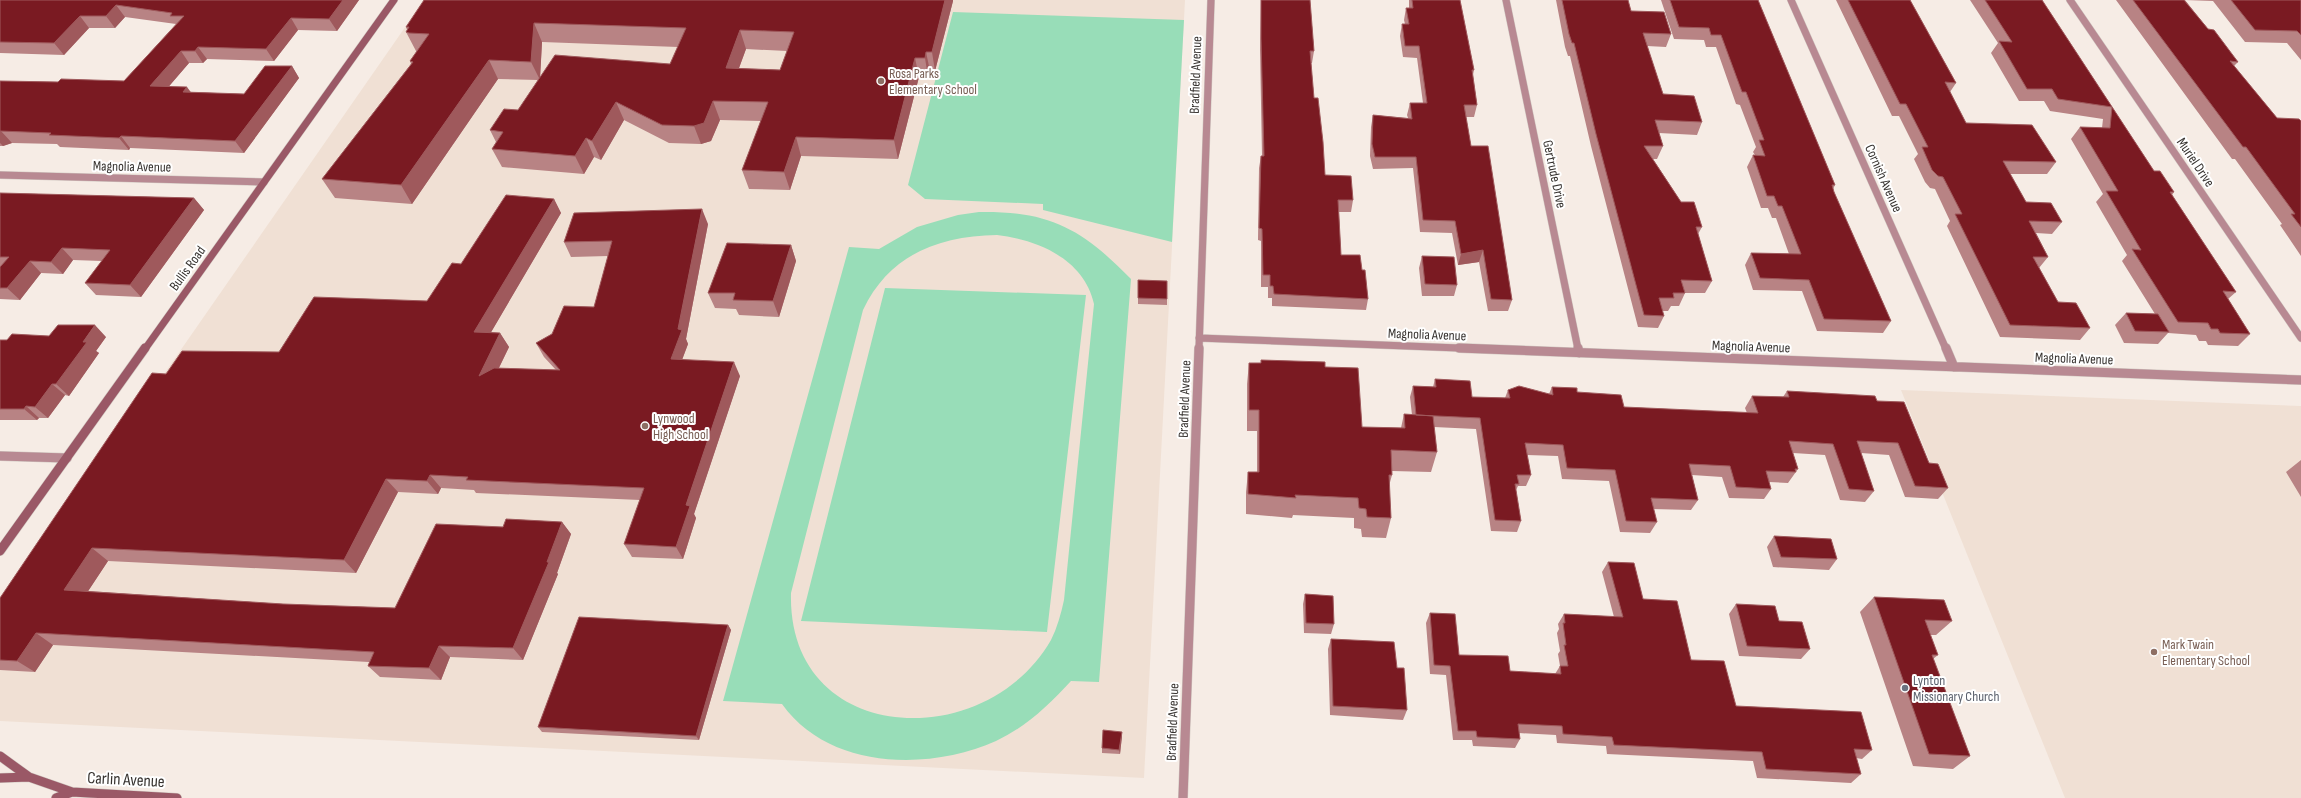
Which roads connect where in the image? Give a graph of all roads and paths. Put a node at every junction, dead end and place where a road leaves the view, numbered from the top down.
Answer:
1 (394, 0) edge
2 (1211, 0) edge
3 (1506, 0) edge
4 (1791, 0) edge
5 (2070, 0) edge
6 (0, 176) edge
7 (264, 182) junction
8 (1199, 338) junction
9 (2301, 338) edge
10 (1579, 353) junction
11 (1954, 367) junction
12 (2301, 380) edge
13 (0, 456) edge
14 (67, 458) junction
15 (0, 552) edge
16 (0, 756) edge
17 (29, 777) junction
18 (0, 778) edge
19 (72, 792) junction
20 (56, 798) edge
21 (178, 798) edge
22 (1183, 798) edge

1 - 7 street, Bullis Road
2 - 8 street, Bradfield Avenue
3 - 10 street, Gertrude Drive
4 - 11 street, Cornish Avenue
5 - 9 street, Muriel Drive
6 - 7 street, Magnolia Avenue
7 - 14 street, Bullis Road
8 - 10 street, Magnolia Avenue
8 - 22 street, Bradfield Avenue
10 - 11 street, Magnolia Avenue
11 - 12 street, Magnolia Avenue
13 - 14 street
14 - 15 street, Bullis Road
16 - 17 street
17 - 18 street, Carlin Avenue
17 - 19 street, Carlin Avenue
19 - 20 street, Carlin Avenue
19 - 21 street, Carlin Avenue

